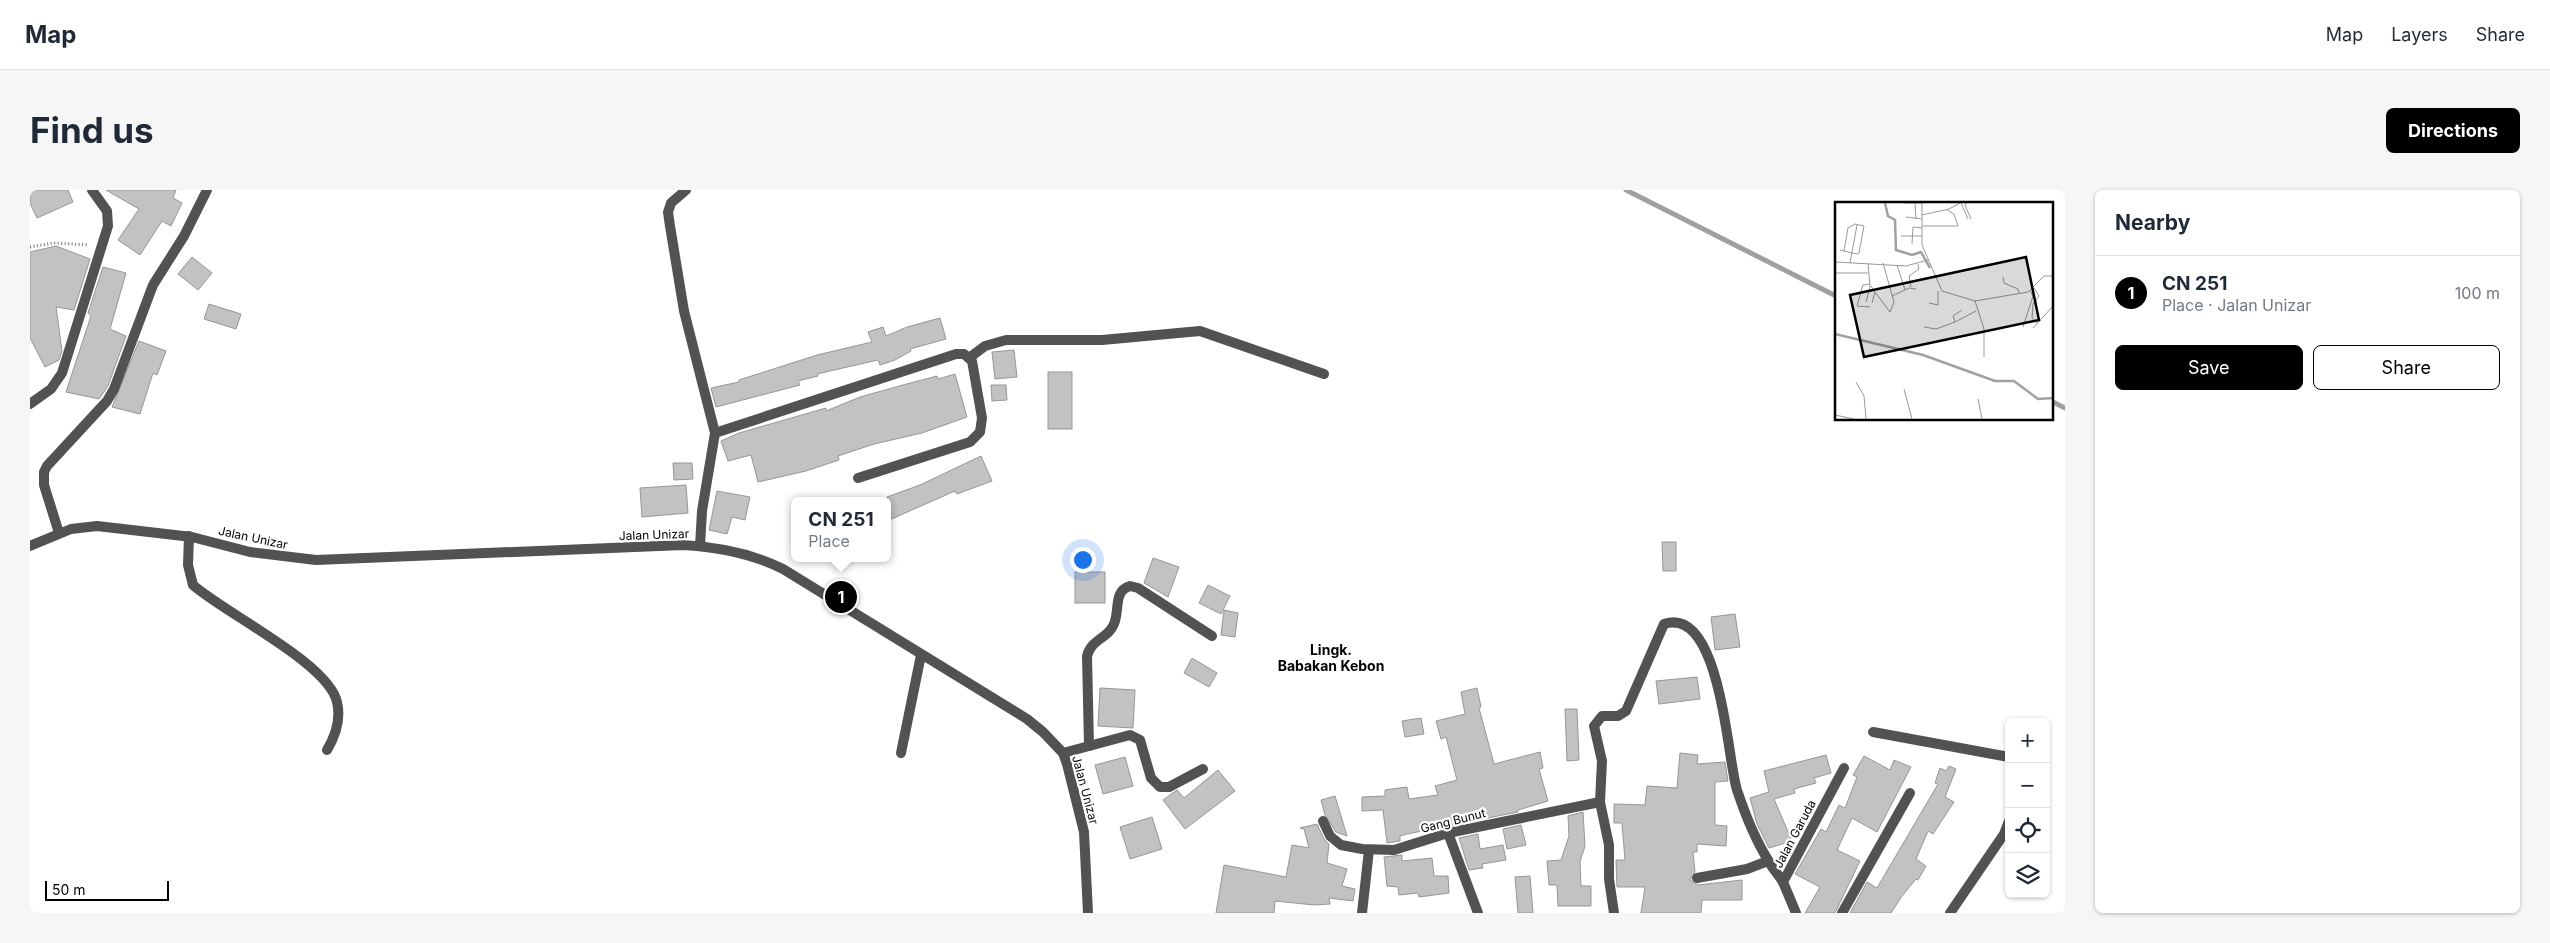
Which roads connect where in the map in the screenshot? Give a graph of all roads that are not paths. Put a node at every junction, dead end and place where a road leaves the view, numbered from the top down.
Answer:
1 (92, 190) edge
2 (207, 190) edge
3 (686, 190) edge
4 (968, 358) junction
5 (1324, 374) dead end
6 (30, 404) edge
7 (715, 433) junction
8 (858, 478) dead end
9 (59, 533) junction
10 (189, 536) junction
11 (30, 546) edge
12 (700, 546) junction
13 (1212, 636) dead end
14 (921, 654) junction
15 (1872, 732) dead end
16 (1087, 746) junction
17 (327, 750) dead end
18 (1067, 752) junction
19 (901, 753) dead end
20 (2005, 756) edge
21 (1844, 768) dead end
22 (1203, 769) dead end
23 (1910, 792) dead end
24 (1600, 802) junction
25 (1323, 821) dead end
26 (2005, 831) edge
27 (1448, 833) junction
28 (1369, 850) junction
29 (1768, 861) junction
30 (1697, 878) dead end
31 (1783, 882) junction
32 (1088, 913) edge
33 (1362, 913) edge
34 (1478, 913) edge
35 (1614, 913) edge
36 (1796, 913) edge
37 (1842, 913) edge
38 (1950, 913) edge

1 - 6 street
2 - 9 street
3 - 7 street
4 - 5 street
4 - 7 street
4 - 8 street
7 - 12 street
9 - 10 street, Jalan Unizar
9 - 11 street, Jalan Unizar
10 - 12 street, Jalan Unizar
10 - 17 street
12 - 14 street, Jalan Unizar
13 - 16 street
14 - 18 street, Jalan Unizar
14 - 19 street
15 - 20 street
16 - 18 street
16 - 22 street
18 - 32 street, Jalan Unizar
21 - 31 street, Jalan Garuda
23 - 37 street
24 - 27 street, Gang Bunut
24 - 29 street
24 - 35 street
25 - 28 street, Gang Bunut
26 - 38 street
27 - 28 street, Gang Bunut
27 - 34 street
28 - 33 street
29 - 30 street
29 - 31 street
31 - 36 street, Jalan Garuda

